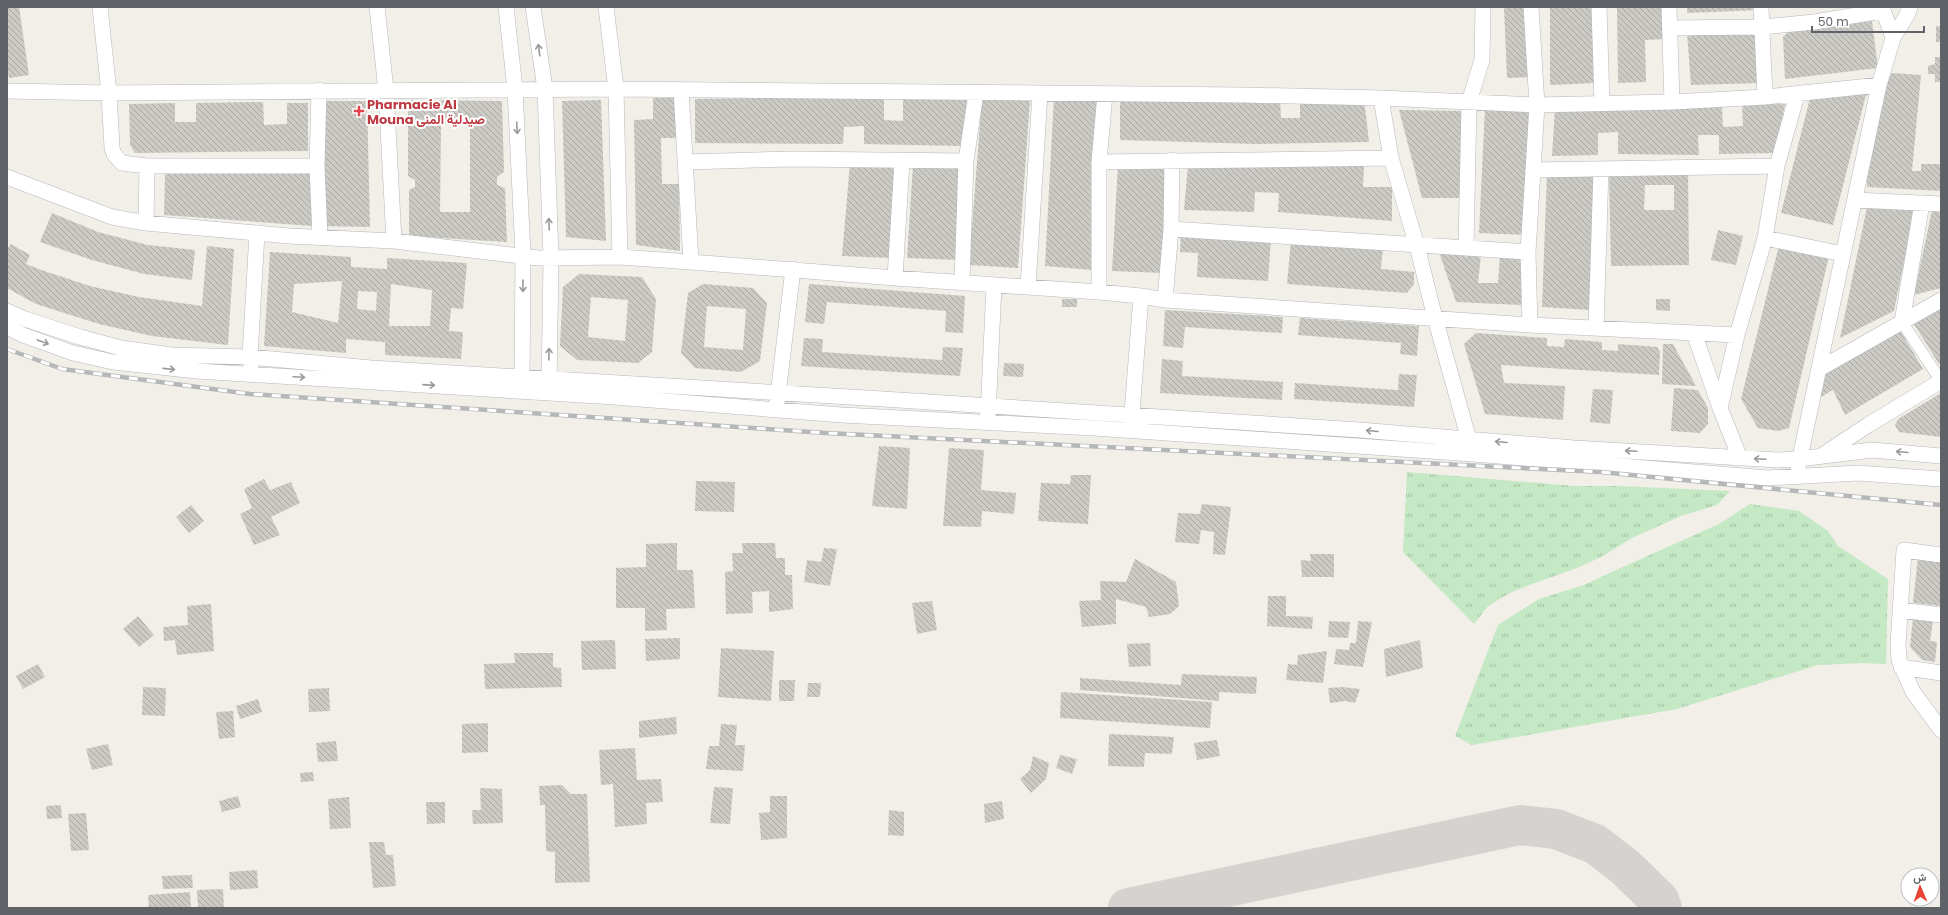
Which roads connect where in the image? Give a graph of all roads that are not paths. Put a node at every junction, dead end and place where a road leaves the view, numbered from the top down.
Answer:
1 (100, 7) edge
2 (377, 7) edge
3 (506, 7) edge
4 (534, 7) edge
5 (606, 7) edge
6 (1483, 7) edge
7 (1531, 7) edge
8 (1599, 7) edge
9 (1669, 7) edge
10 (1762, 7) edge
11 (1910, 7) edge
12 (1882, 9) edge
13 (1762, 27) junction
14 (1670, 28) junction
15 (1893, 38) junction
16 (1879, 85) junction
17 (515, 89) junction
18 (545, 89) junction
19 (616, 89) junction
20 (319, 90) junction
21 (386, 90) junction
22 (681, 90) junction
23 (7, 91) edge
24 (109, 93) junction
25 (976, 93) junction
26 (1040, 93) junction
27 (1104, 94) junction
28 (1797, 95) junction
29 (1766, 97) junction
30 (1381, 98) junction
31 (1469, 102) junction
32 (1672, 102) junction
33 (1602, 103) junction
34 (1537, 105) junction
35 (1391, 158) junction
36 (1172, 160) junction
37 (902, 161) junction
38 (966, 161) junction
39 (686, 162) junction
40 (1099, 162) junction
41 (147, 166) junction
42 (317, 166) junction
43 (1777, 166) junction
44 (1601, 169) junction
45 (1533, 170) junction
46 (7, 177) edge
47 (1855, 200) junction
48 (1922, 203) junction
49 (1941, 204) edge
50 (146, 224) junction
51 (1171, 229) junction
52 (257, 234) junction
53 (320, 238) junction
54 (1765, 238) junction
55 (394, 241) junction
56 (1417, 246) junction
57 (1466, 249) junction
58 (1528, 252) junction
59 (1843, 254) junction
60 (523, 256) junction
61 (620, 257) junction
62 (551, 258) junction
63 (691, 262) junction
64 (793, 269) junction
65 (896, 278) junction
66 (962, 283) junction
67 (994, 285) junction
68 (1028, 286) junction
69 (1099, 292) junction
70 (1141, 296) junction
71 (1164, 300) junction
72 (1941, 300) edge
73 (7, 311) edge
74 (1435, 318) junction
75 (1902, 322) junction
76 (1530, 325) junction
77 (7, 327) edge
78 (1596, 328) junction
79 (1694, 333) junction
80 (1737, 335) junction
81 (250, 357) junction
82 (1820, 369) junction
83 (252, 374) junction
84 (1941, 381) edge
85 (522, 384) junction
86 (549, 386) junction
87 (778, 393) junction
88 (988, 407) junction
89 (1720, 408) junction
90 (777, 410) junction
91 (1132, 416) junction
92 (988, 423) junction
93 (1131, 431) junction
94 (1469, 439) junction
95 (1473, 454) junction
96 (1822, 456) junction
97 (1941, 456) edge
98 (1740, 458) junction
99 (1800, 459) junction
100 (1796, 478) junction
101 (1941, 479) edge
102 (1941, 555) edge
103 (1900, 610) junction
104 (1941, 615) edge
105 (1901, 667) junction
106 (1941, 673) edge
107 (1941, 730) edge

1 - 24 street
2 - 21 street
3 - 17 street
18 -> 4 street
5 - 19 street
6 - 31 street
7 - 34 street
8 - 33 street
9 - 14 street
10 - 13 street
11 - 15 street
12 - 13 street
12 - 15 street
13 - 14 street
13 - 29 street
14 - 32 street
15 - 16 street
16 - 28 street
16 - 47 street
17 - 18 street
17 - 21 street
17 -> 60 street
18 - 19 street
62 -> 18 street
19 - 22 street
19 - 61 street
20 - 21 street
20 - 24 street
20 - 42 street
21 - 55 street
22 - 25 street
22 - 39 street
23 - 24 street
24 - 41 street
25 - 26 street
25 - 38 street
26 - 27 street
26 - 68 street
27 - 30 street
27 - 40 street
28 - 29 street
28 - 43 street
29 - 32 street
30 - 31 street
30 - 35 street
31 - 34 street
31 - 57 street
32 - 33 street
33 - 34 street
34 - 45 street
35 - 36 street
35 - 56 street
36 - 40 street
36 - 51 street
37 - 38 street
37 - 39 street
37 - 65 street
38 - 66 street
39 - 63 street
40 - 69 street
41 - 42 street
41 - 50 street
42 - 53 street
43 - 44 street
43 - 54 street
44 - 45 street
44 - 78 street
45 - 58 street
46 - 50 street
47 - 48 street
47 - 59 street
48 - 49 street
48 - 75 street
50 - 52 street
51 - 56 street
51 - 71 street
52 - 53 street
52 - 81 street
53 - 55 street
54 - 59 street
54 - 80 street
55 - 60 street
56 - 57 street
56 - 74 street
57 - 58 street
58 - 76 street
59 - 82 street
60 - 62 street
60 -> 85 street
61 - 62 street
61 - 63 street
86 -> 62 street
63 - 64 street
64 - 65 street
64 - 87 street
65 - 66 street
66 - 67 street
67 - 68 street
67 - 88 street
68 - 69 street
69 - 70 street
70 - 71 street
70 - 91 street
71 - 74 street
72 - 75 street
73 - 81 street
74 - 76 street
74 - 94 street
75 - 82 street
75 - 84 street
76 - 78 street
77 -> 83 street
78 - 79 street
79 - 80 street
79 - 89 street
80 - 89 street
81 - 83 street
81 - 85 street
82 - 99 street
83 -> 85 street
84 - 96 street
85 - 86 street
86 - 87 street
86 - 90 street
87 - 88 street
87 - 90 street
88 - 91 street
88 - 92 street
89 - 98 street
90 - 92 street
91 - 93 street
94 -> 91 street
92 - 93 street
93 - 95 street
94 - 95 street
98 -> 94 street
95 - 100 street
97 -> 96 street
96 - 99 street
99 -> 98 street
99 - 100 street
100 - 101 street
102 - 103 street
103 - 104 street
103 - 105 street
105 - 106 street
105 - 107 street

